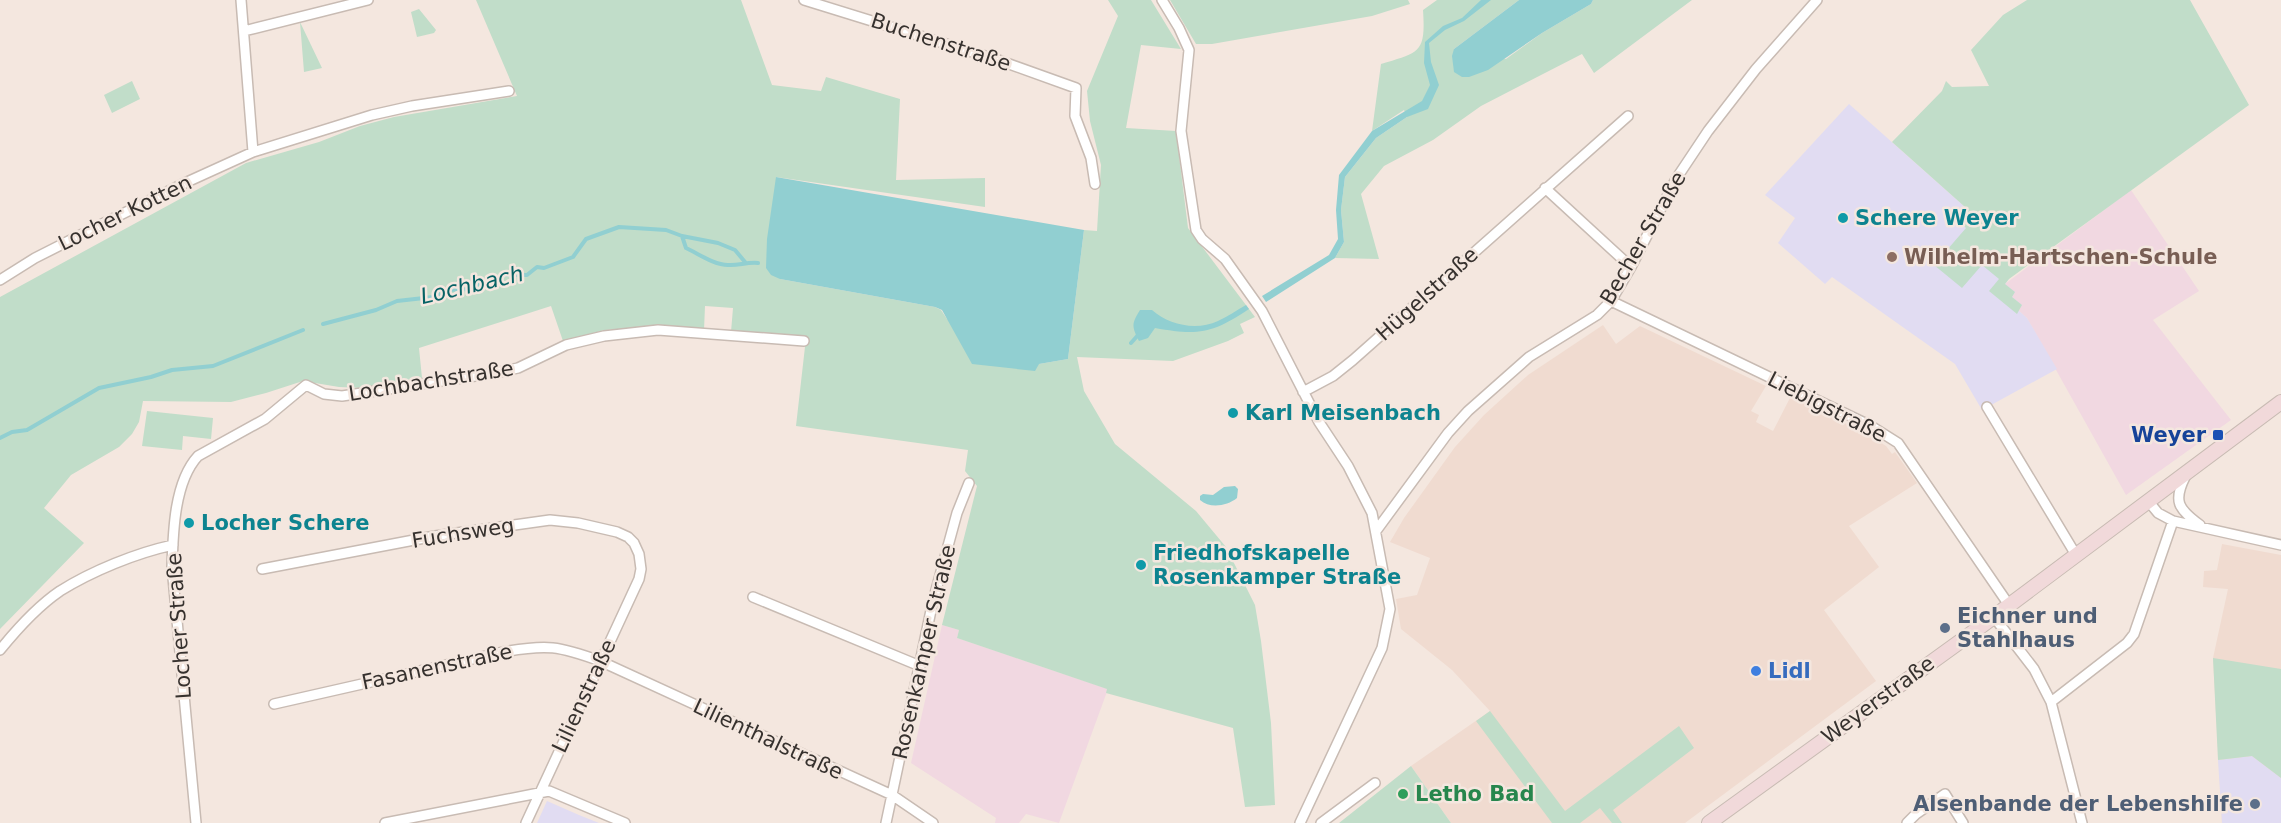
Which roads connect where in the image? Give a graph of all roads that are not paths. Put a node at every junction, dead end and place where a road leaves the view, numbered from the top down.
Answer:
1 (241, 0) edge
2 (368, 0) edge
3 (804, 0) edge
4 (1162, 0) edge
5 (1817, 0) edge
6 (244, 32) junction
7 (509, 91) dead end
8 (1628, 117) dead end
9 (254, 153) junction
10 (1095, 184) dead end
11 (1545, 188) junction
12 (1630, 267) junction
13 (0, 280) edge
14 (1611, 301) junction
15 (804, 341) dead end
16 (306, 385) joint
17 (1303, 392) junction
18 (2281, 402) edge
19 (1988, 407) dead end
20 (2186, 474) junction
21 (969, 483) dead end
22 (2149, 502) junction
23 (2173, 521) junction
24 (2201, 526) junction
25 (1376, 531) junction
26 (2281, 545) edge
27 (173, 546) junction
28 (2076, 555) junction
29 (262, 569) dead end
30 (641, 569) joint
31 (753, 597) dead end
32 (2009, 604) junction
33 (1994, 617) junction
34 (0, 650) edge
35 (600, 661) junction
36 (920, 666) junction
37 (2051, 702) junction
38 (274, 704) dead end
39 (1375, 783) dead end
40 (540, 792) junction
41 (892, 795) junction
42 (196, 823) edge
43 (385, 823) edge
44 (526, 823) edge
45 (625, 823) edge
46 (886, 823) edge
47 (933, 823) edge
48 (1300, 823) edge
49 (1321, 823) edge
50 (1709, 823) edge
51 (1907, 823) edge
52 (1963, 823) edge
53 (2082, 823) edge

1 - 6 street
2 - 6 street
3 - 10 street, Buchenstraße
4 - 17 street
5 - 12 street, Becher Straße
6 - 9 street
7 - 9 street, Locher Kotten
8 - 11 street, Hügelstraße
9 - 13 street, Locher Kotten
11 - 12 street
11 - 17 street, Hügelstraße
12 - 14 street, Becher Straße
14 - 25 street, Becher Straße
14 - 32 street, Liebigstraße
15 - 16 street, Lochbachstraße
16 - 27 street, Locher Straße
17 - 25 street
18 - 20 main road, Weyerstraße
19 - 28 street
20 - 22 main road, Weyerstraße
20 - 24 street
21 - 36 street, Rosenkamper Straße
22 - 23 street
22 - 28 main road, Weyerstraße
23 - 24 street
23 - 37 street
24 - 26 street
25 - 48 street
27 - 34 street
27 - 42 street, Locher Straße
28 - 32 main road, Weyerstraße
29 - 30 street, Fuchsweg
30 - 35 street, Lilienstraße
31 - 36 street
32 - 33 main road, Weyerstraße
33 - 37 street
33 - 50 main road, Weyerstraße
35 - 38 street, Fasanenstraße
35 - 40 street, Lilienstraße
35 - 41 street, Lilienthalstraße
36 - 41 street, Rosenkamper Straße
37 - 53 street
39 - 49 street
40 - 43 street
40 - 44 street, Lilienstraße
40 - 45 street
41 - 46 street, Rosenkamper Straße
41 - 47 street, Lilienthalstraße
51 - 52 street

